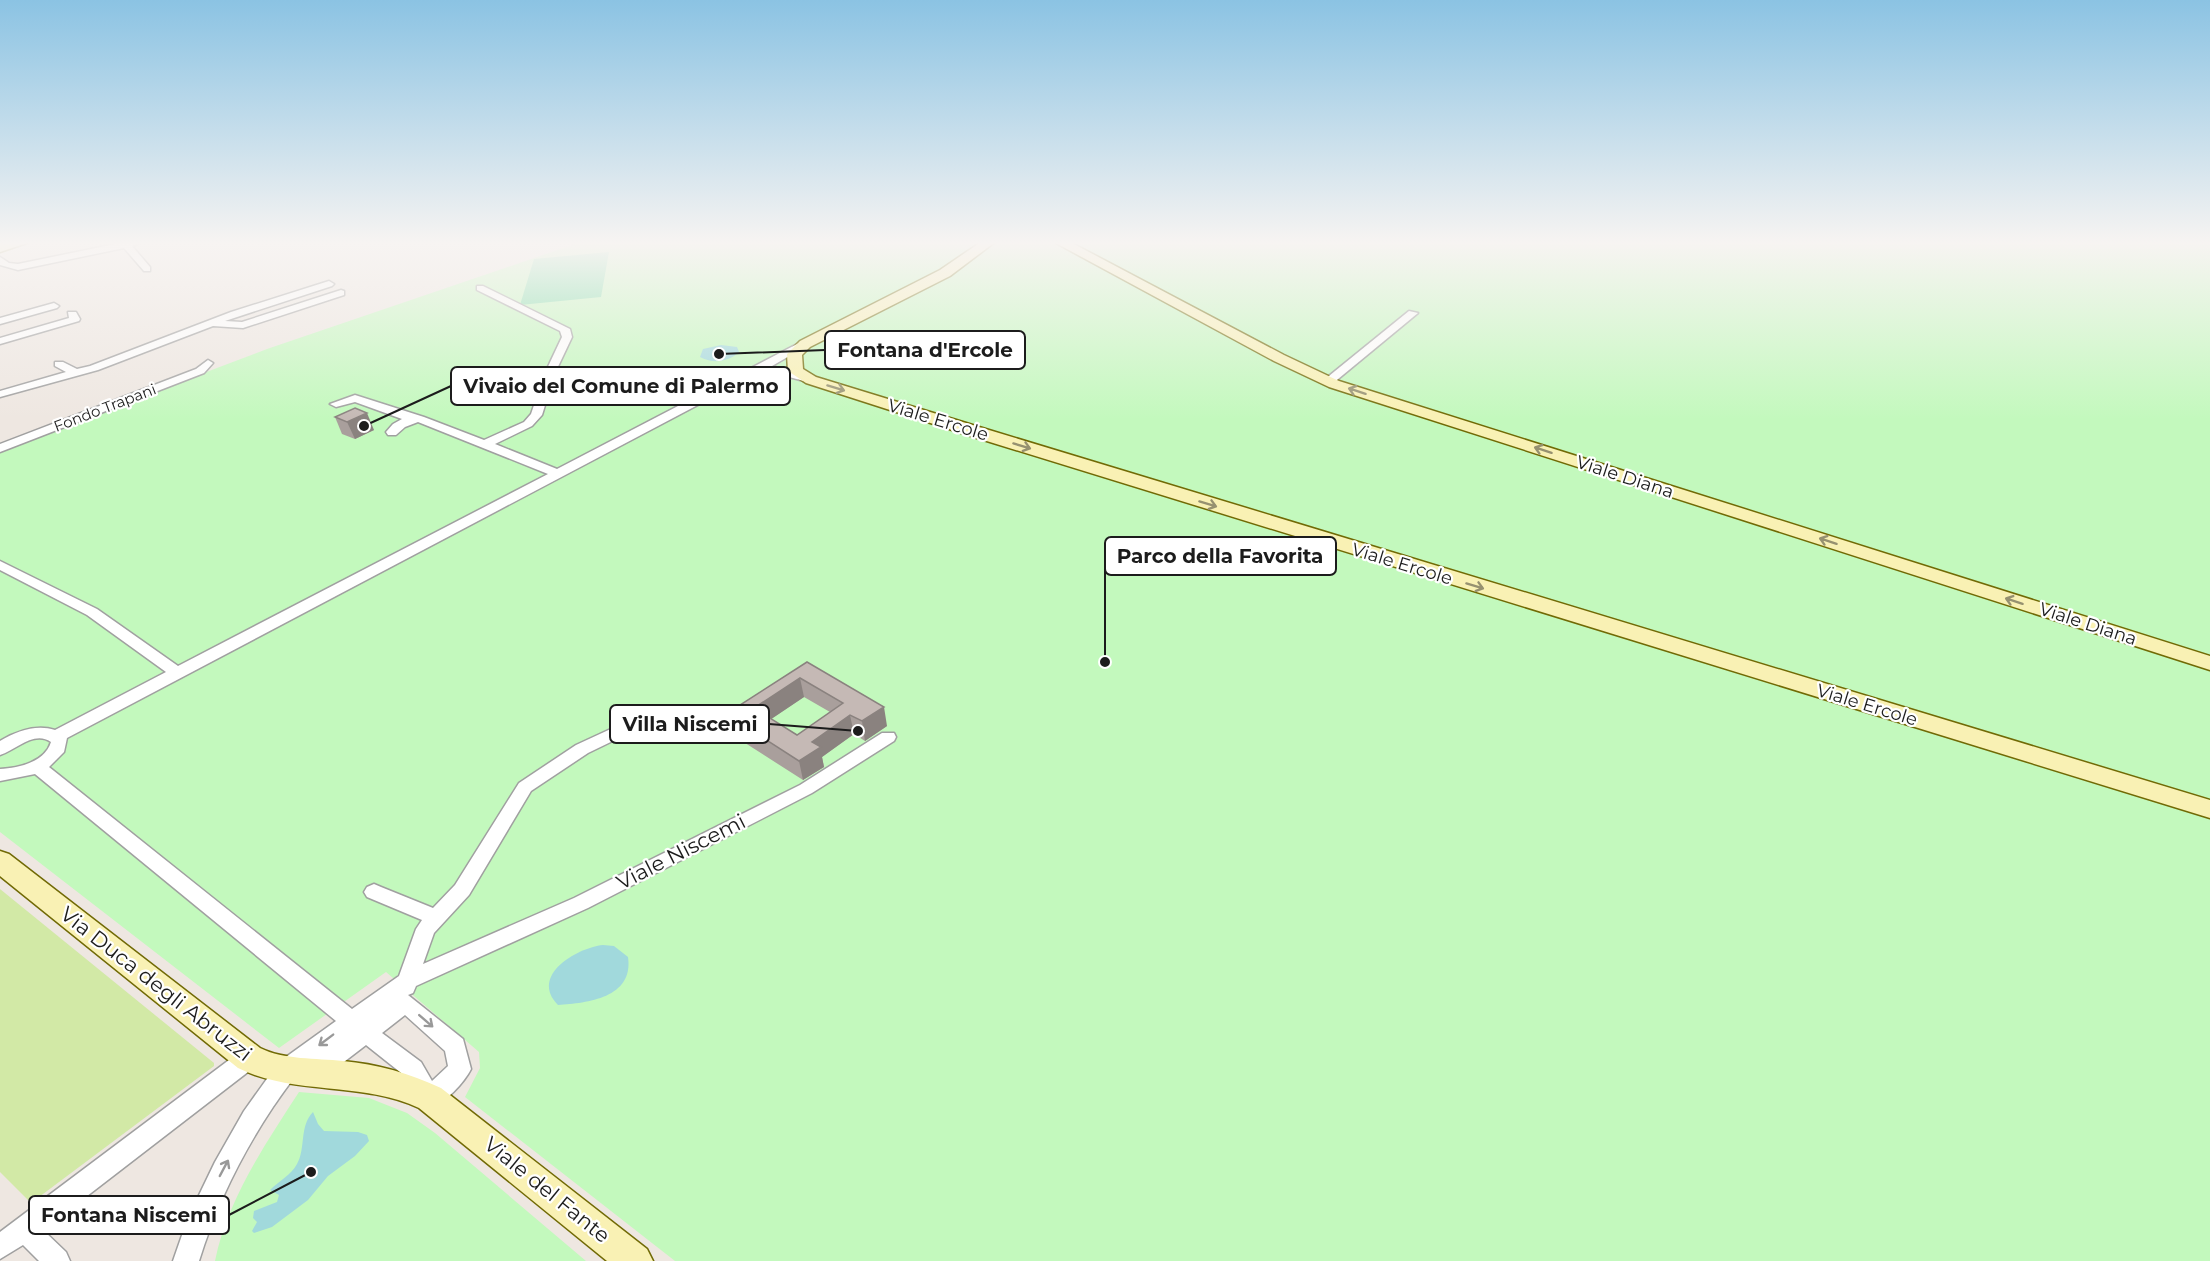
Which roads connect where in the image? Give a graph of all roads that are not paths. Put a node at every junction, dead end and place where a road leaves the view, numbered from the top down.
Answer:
1 (279, 301) edge
2 (317, 301) edge
3 (507, 301) edge
4 (890, 301) edge
5 (1173, 301) edge
6 (54, 306) dead end
7 (1413, 313) dead end
8 (72, 314) dead end
9 (0, 321) edge
10 (211, 324) junction
11 (0, 341) edge
12 (805, 344) junction
13 (208, 363) dead end
14 (59, 364) dead end
15 (762, 366) junction
16 (75, 374) junction
17 (811, 381) junction
18 (1328, 382) junction
19 (0, 394) edge
20 (336, 404) dead end
21 (414, 418) junction
22 (392, 432) dead end
23 (483, 444) junction
24 (0, 448) edge
25 (557, 473) junction
26 (0, 566) edge
27 (2210, 663) edge
28 (178, 673) junction
29 (615, 733) dead end
30 (57, 736) junction
31 (888, 736) dead end
32 (0, 749) edge
33 (36, 766) junction
34 (0, 775) edge
35 (2210, 809) edge
36 (0, 861) edge
37 (374, 892) dead end
38 (436, 918) junction
39 (407, 981) junction
40 (405, 1003) junction
41 (358, 1027) junction
42 (249, 1058) junction
43 (300, 1070) junction
44 (430, 1098) junction
45 (459, 1120) joint
46 (24, 1229) junction
47 (0, 1247) edge
48 (57, 1261) edge
49 (186, 1261) edge
50 (635, 1261) edge

1 - 10 street
2 - 10 street
3 - 23 street
4 - 12 street
5 - 18 street, Viale Diana
6 - 9 street
7 - 18 street
8 - 11 street
10 - 16 street
12 - 15 street
12 - 17 street
13 - 24 street, Fondo Trapani
14 - 16 street
15 - 17 street
15 - 25 street
16 - 19 street
17 -> 35 street, Viale Ercole
27 -> 18 street, Viale Diana
20 - 21 street
21 - 22 street
21 - 23 street
23 - 25 street
25 - 28 street
26 - 28 street
28 - 30 street
29 - 38 street
30 - 32 street
30 - 33 street
31 - 39 street, Viale Niscemi
33 - 34 street
33 - 41 street
36 - 42 street, Via Duca degli Abruzzi
37 - 38 street
38 - 39 street
39 - 40 street
39 - 41 street, Viale Niscemi
40 - 41 street
40 -> 44 street
41 - 43 street
41 - 44 street
42 - 43 street, Via Duca degli Abruzzi
42 - 46 street
43 - 44 street, Via Duca degli Abruzzi
49 -> 43 street
44 - 45 street, Via Duca degli Abruzzi
45 - 50 street, Viale del Fante
46 - 47 street
46 - 48 street

